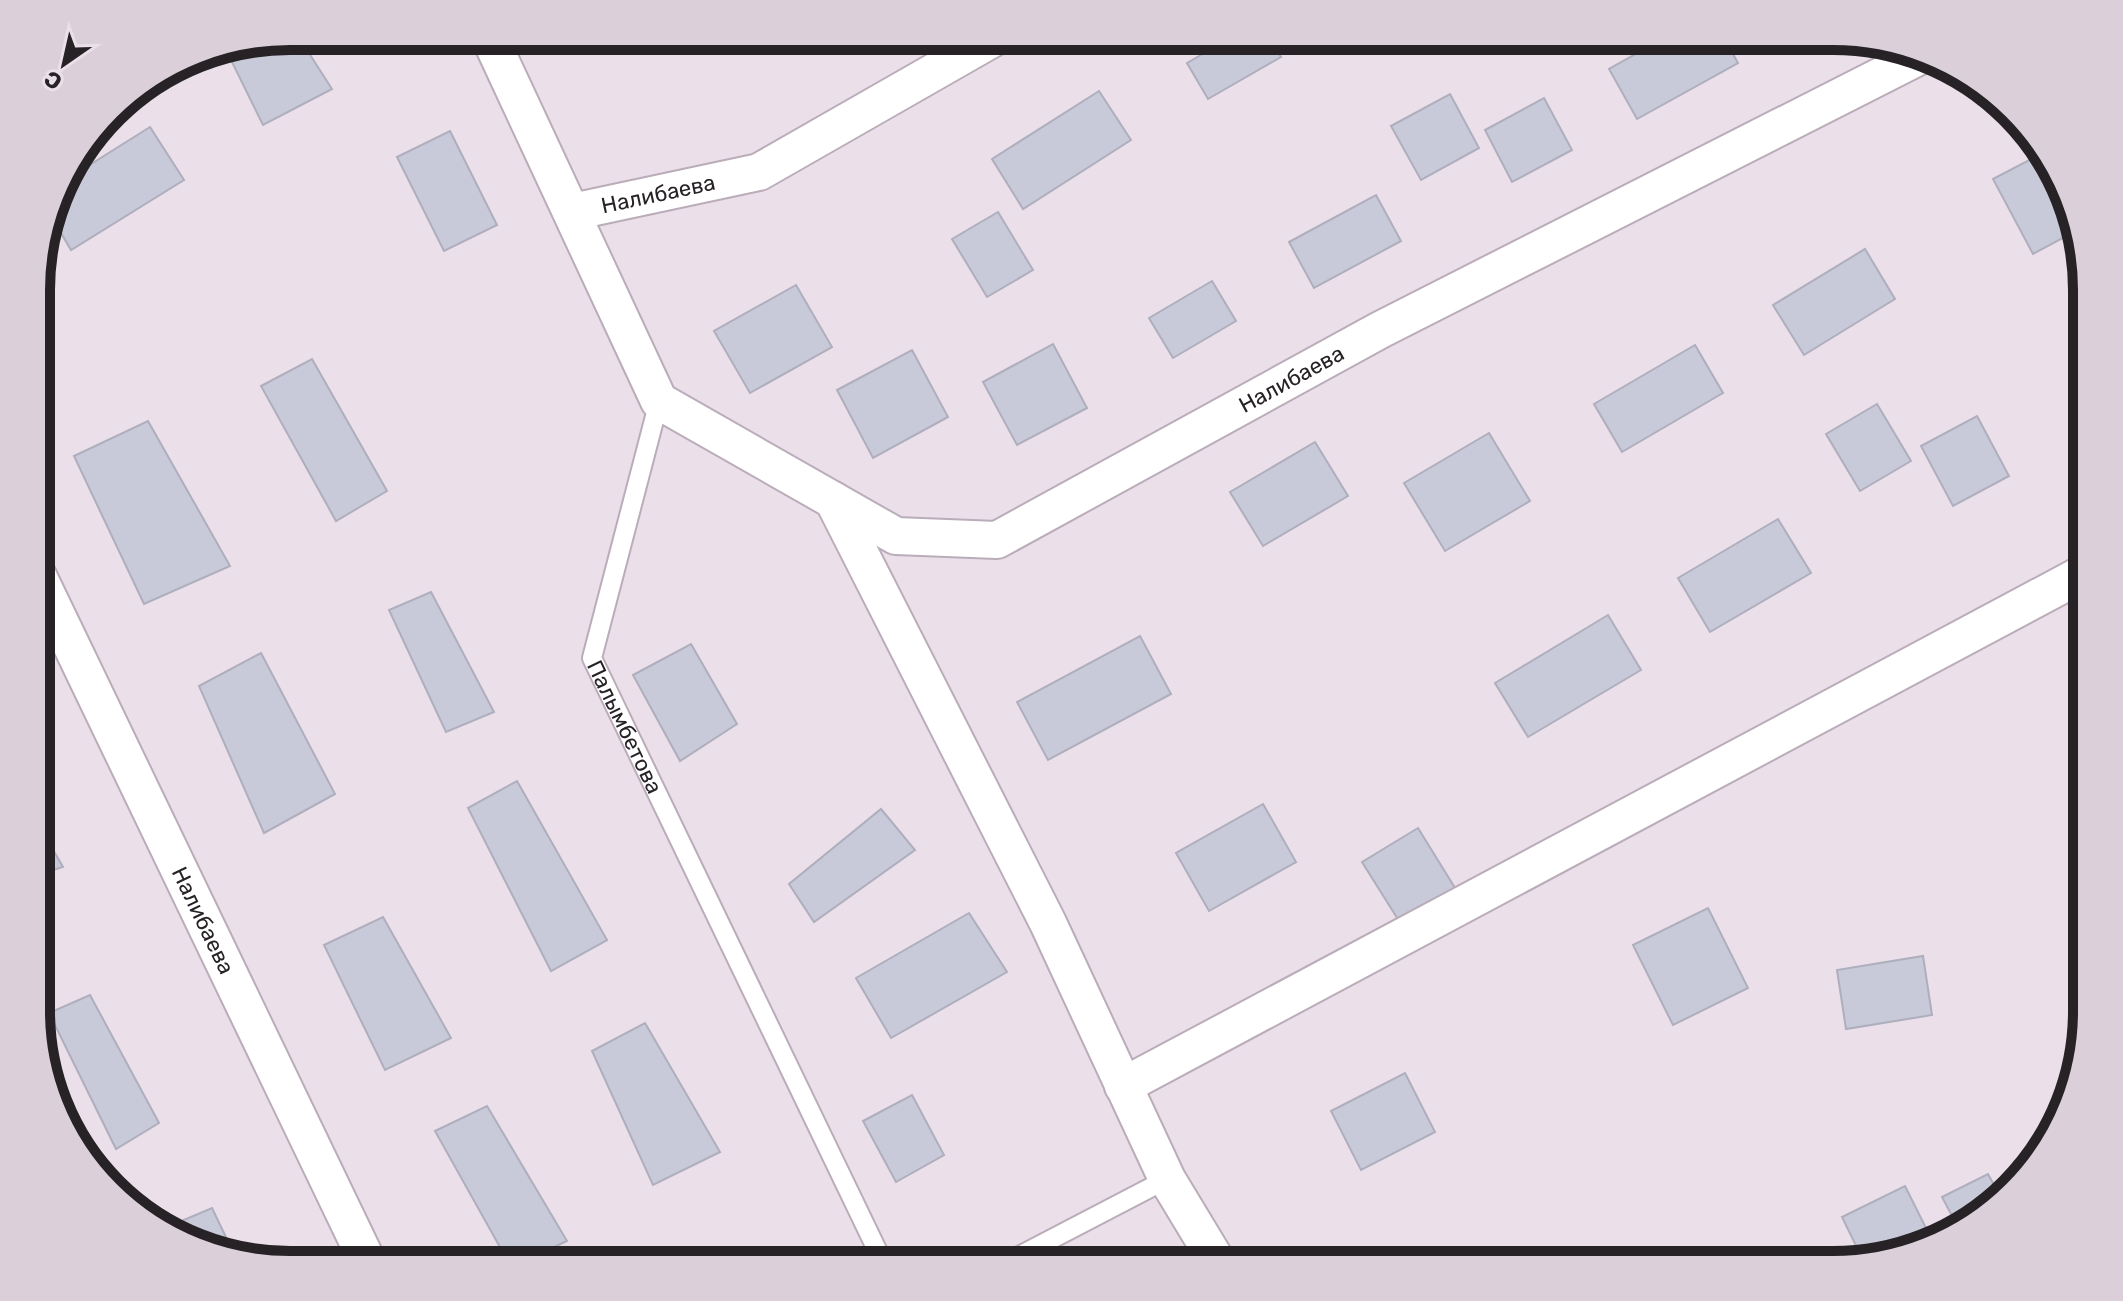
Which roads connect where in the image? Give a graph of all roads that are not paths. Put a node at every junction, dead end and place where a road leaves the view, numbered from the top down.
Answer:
1 (496, 51) edge
2 (972, 51) edge
3 (1908, 62) edge
4 (572, 212) junction
5 (659, 401) junction
6 (833, 500) junction
7 (2072, 579) edge
8 (50, 601) edge
9 (1123, 1086) junction
10 (1167, 1179) junction
11 (1210, 1250) edge
12 (362, 1251) edge
13 (877, 1251) edge
14 (1030, 1251) edge

1 - 4 street
2 - 4 street, Налибаева
3 - 6 street, Налибаева
4 - 5 street
5 - 6 street, Налибаева
5 - 13 lane, Палымбетова
6 - 9 street
7 - 9 street
8 - 12 street, Налибаева
9 - 10 street
10 - 11 street
10 - 14 lane

